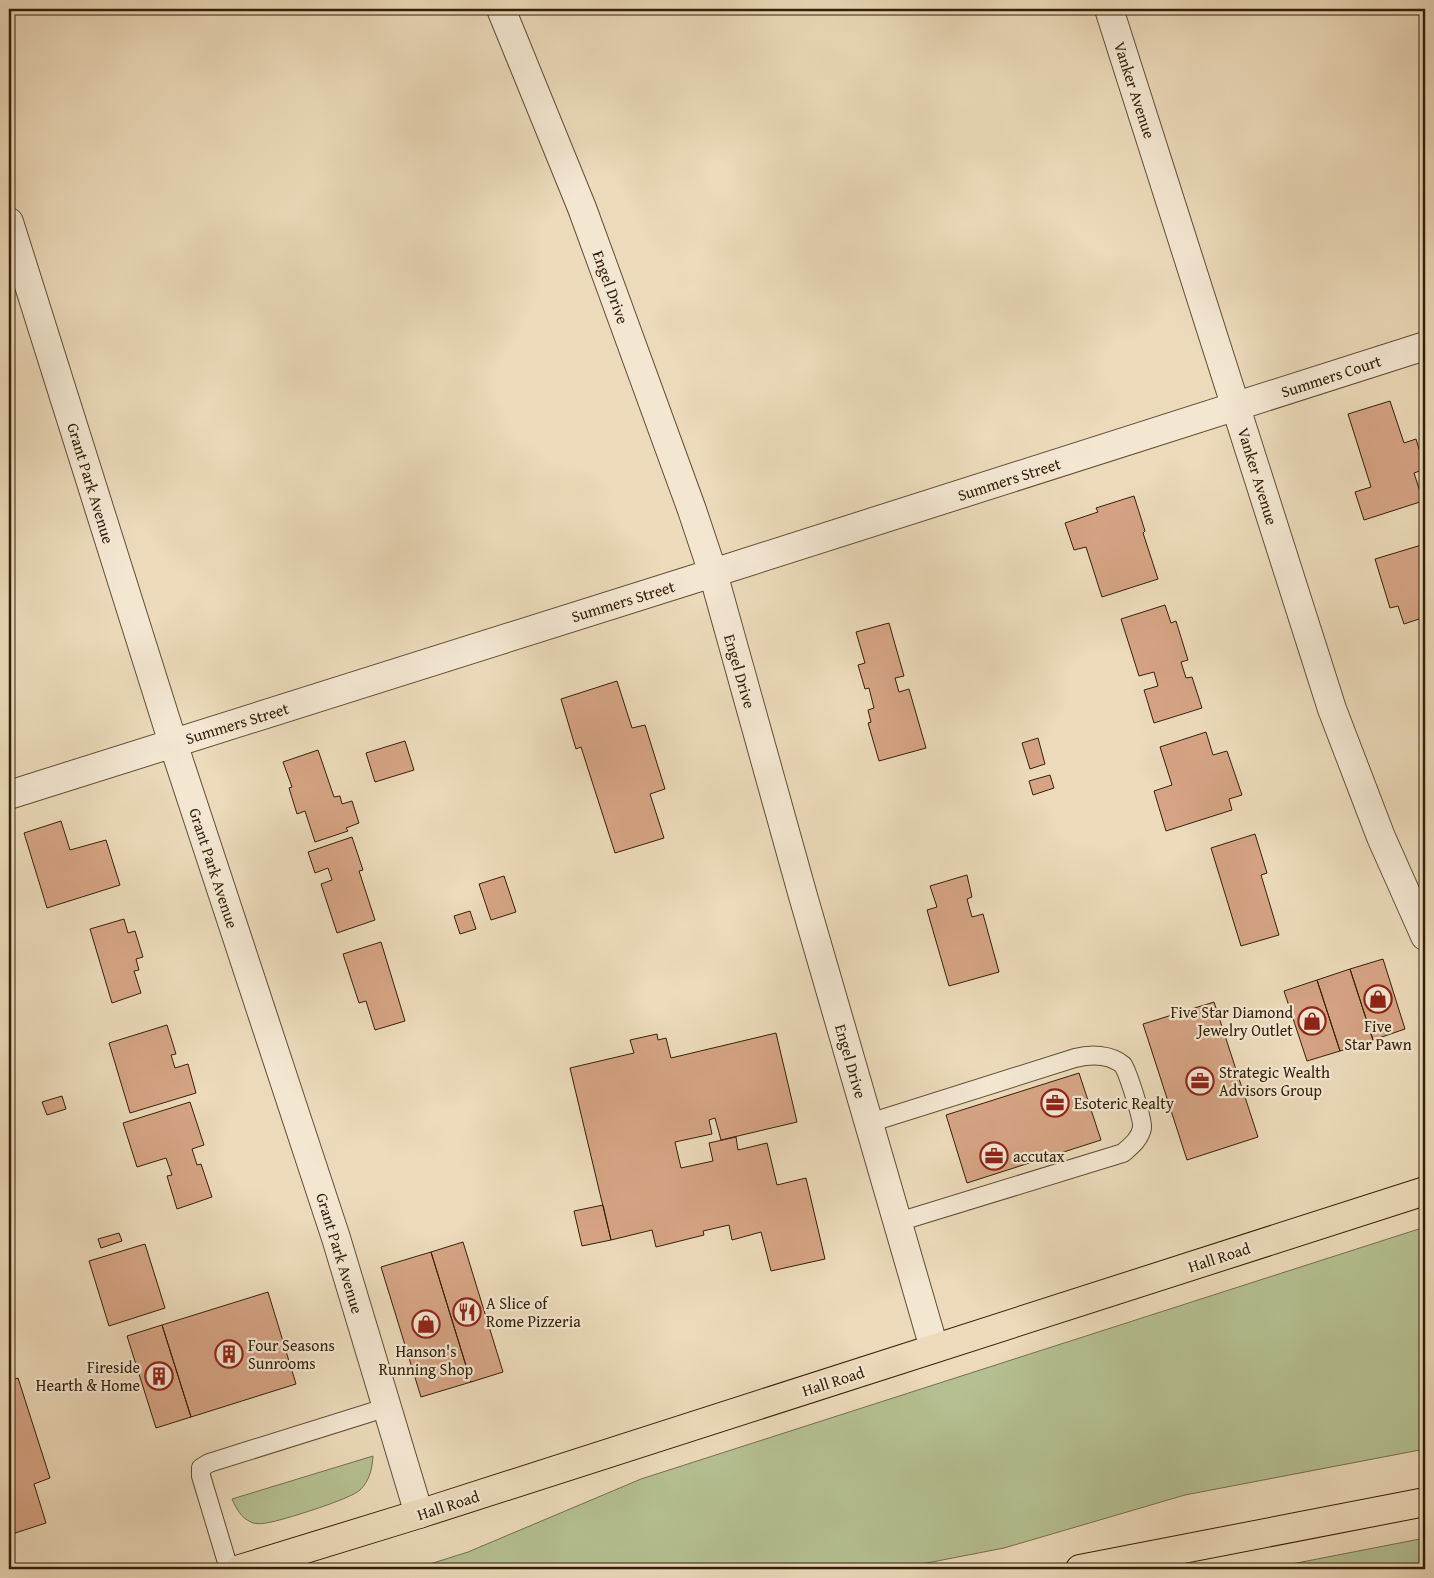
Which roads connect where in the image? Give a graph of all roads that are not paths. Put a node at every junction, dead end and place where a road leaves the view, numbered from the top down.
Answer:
1 (501, 9) edge
2 (1109, 9) edge
3 (9, 222) edge
4 (1425, 346) edge
5 (1237, 406) junction
6 (713, 573) junction
7 (173, 743) junction
8 (9, 795) edge
9 (1425, 936) edge
10 (869, 1123) junction
11 (1425, 1191) edge
12 (898, 1222) junction
13 (934, 1348) junction
14 (388, 1407) junction
15 (1425, 1502) edge
16 (420, 1514) junction
17 (1126, 1565) edge
18 (229, 1569) edge
19 (240, 1569) edge
20 (1080, 1569) edge

1 - 6 street, Engel Drive
2 - 5 street, Vanker Avenue
3 - 7 street, Grant Park Avenue
4 - 5 street, Summers Court
5 - 6 street, Summers Street
5 - 9 street, Vanker Avenue
6 - 7 street, Summers Street
6 - 10 street, Engel Drive
7 - 8 street, Summers Street
7 - 14 street, Grant Park Avenue
10 - 12 street, Engel Drive
10 - 12 lane
11 - 13 highway, Hall Road
12 - 13 street, Engel Drive
13 - 16 highway, Hall Road
14 - 16 street, Grant Park Avenue
14 - 18 lane
15 - 17 highway
16 - 19 highway, Hall Road
17 - 20 highway

